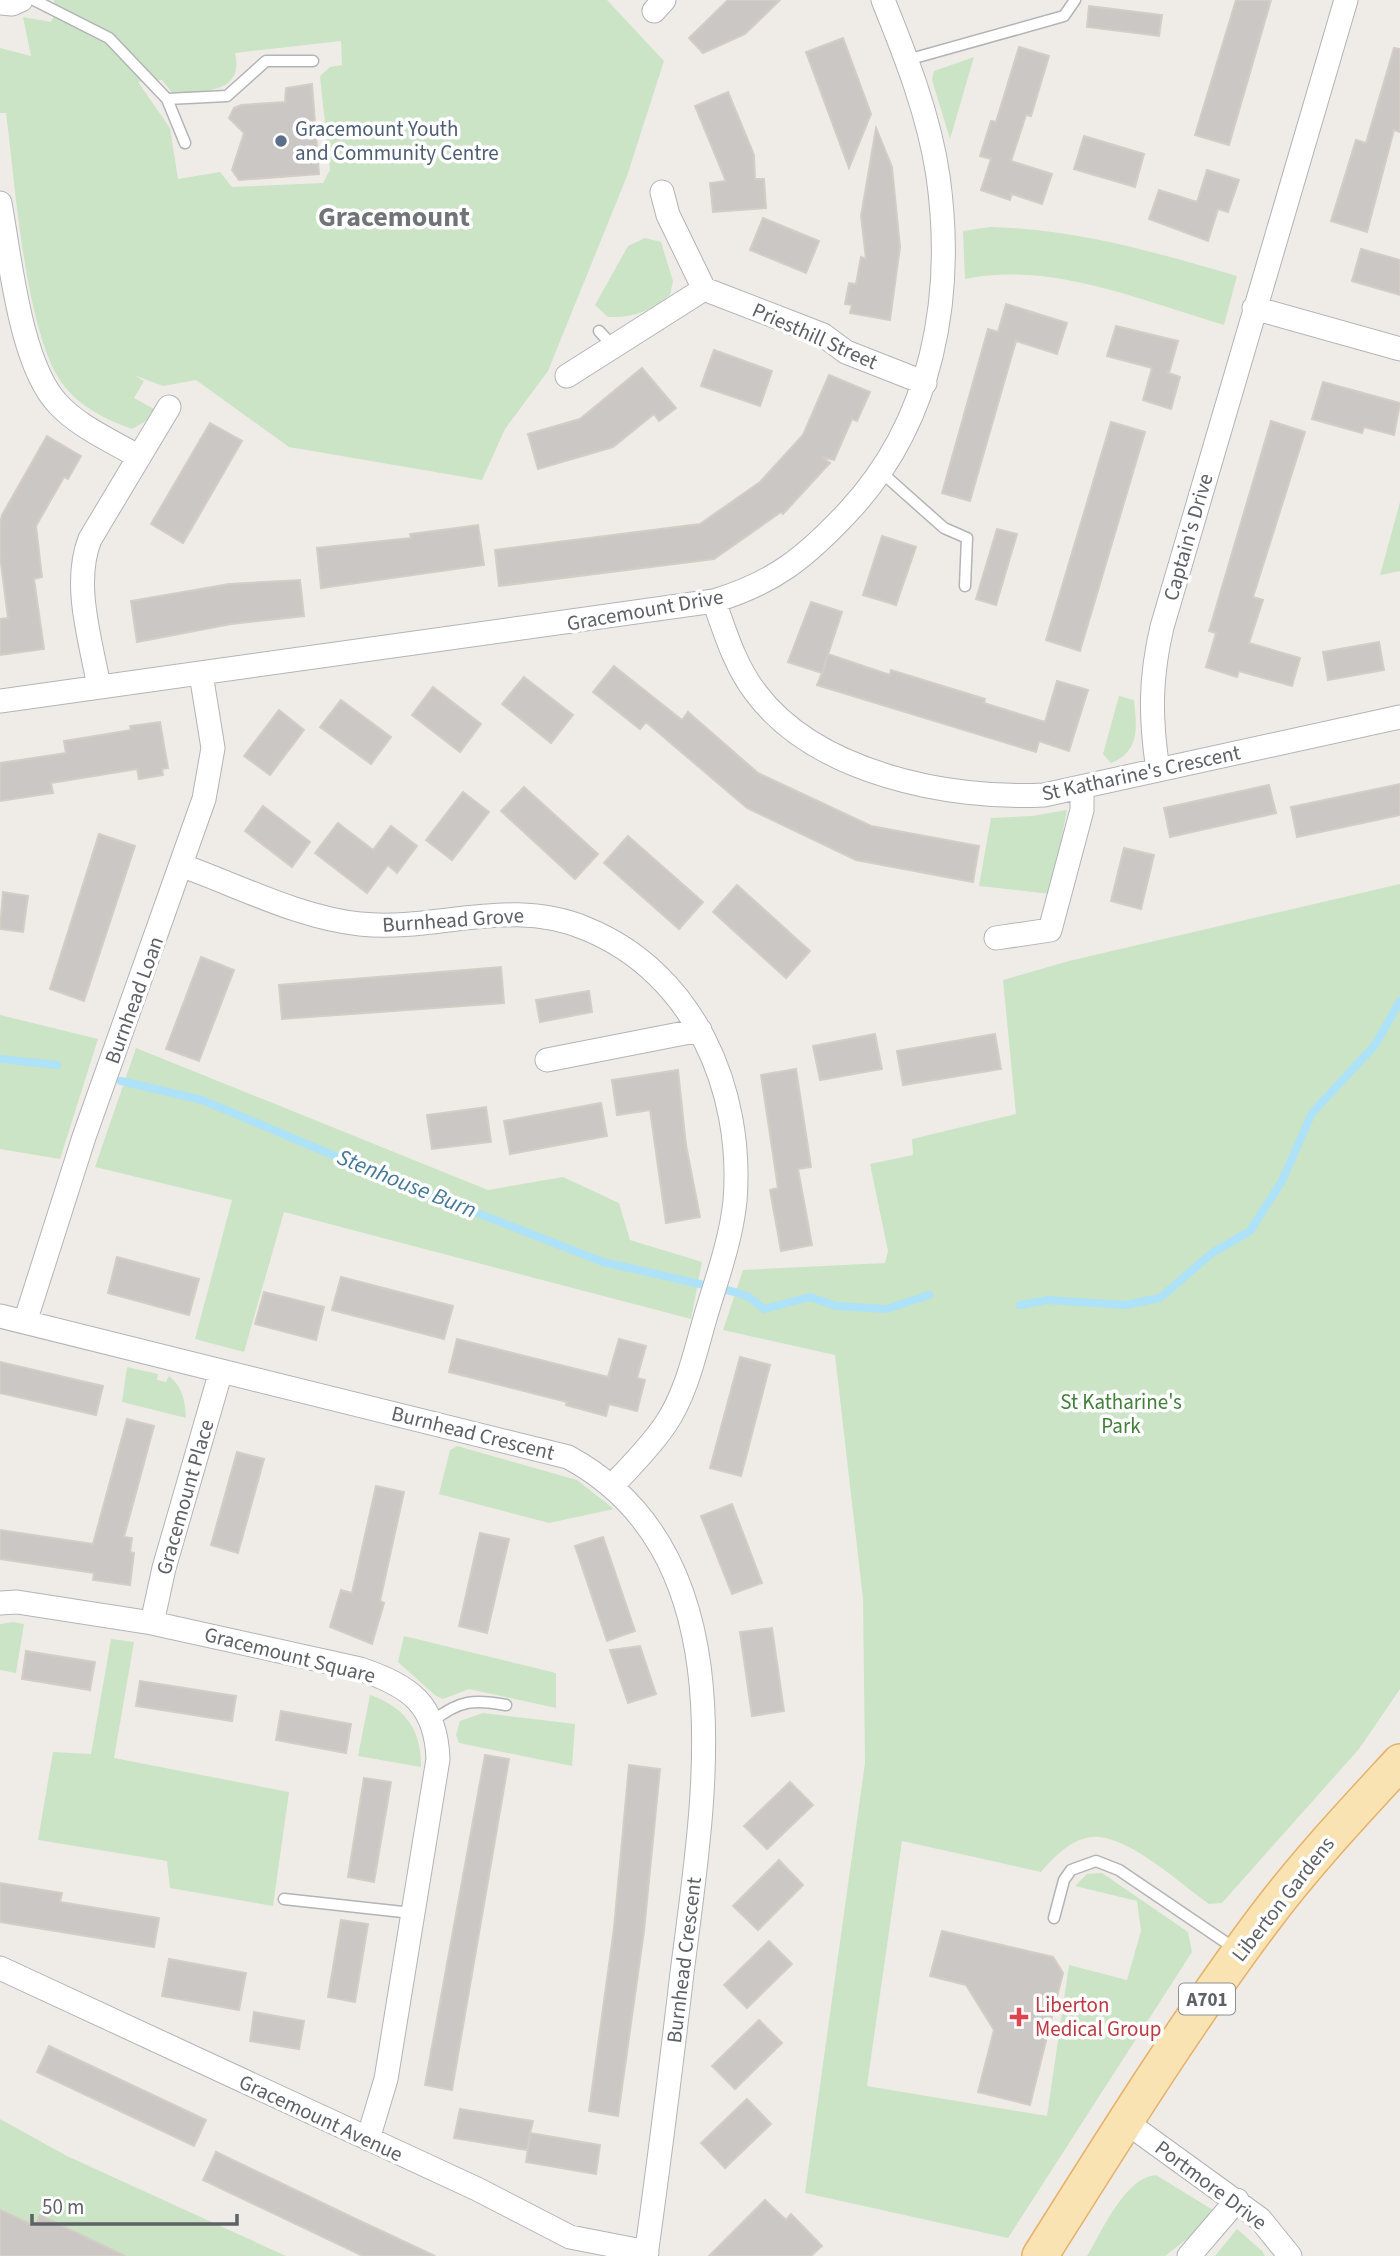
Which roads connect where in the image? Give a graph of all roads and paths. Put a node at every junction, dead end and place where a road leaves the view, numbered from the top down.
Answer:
1 (21, 0) edge
2 (34, 0) edge
3 (883, 0) edge
4 (1075, 0) edge
5 (1346, 0) edge
6 (0, 3) edge
7 (907, 60) junction
8 (313, 61) dead end
9 (167, 99) junction
10 (185, 143) dead end
11 (662, 192) dead end
12 (0, 203) edge
13 (704, 289) junction
14 (1254, 308) junction
15 (1400, 349) edge
16 (567, 376) dead end
17 (925, 383) junction
18 (169, 407) dead end
19 (139, 457) junction
20 (881, 472) junction
21 (965, 586) dead end
22 (714, 601) junction
23 (201, 674) junction
24 (99, 687) junction
25 (0, 701) edge
26 (1400, 718) edge
27 (1158, 770) junction
28 (1082, 788) junction
29 (183, 866) junction
30 (996, 938) dead end
31 (700, 1030) junction
32 (547, 1060) dead end
33 (0, 1316) edge
34 (25, 1322) junction
35 (221, 1371) junction
36 (612, 1485) junction
37 (0, 1602) edge
38 (152, 1623) junction
39 (506, 1706) dead end
40 (433, 1721) junction
41 (1400, 1762) edge
42 (284, 1899) dead end
43 (412, 1913) junction
44 (1054, 1918) dead end
45 (1241, 1952) junction
46 (0, 1968) edge
47 (1126, 2122) junction
48 (368, 2139) junction
49 (1237, 2200) junction
50 (647, 2254) edge
51 (1040, 2256) edge
52 (1189, 2256) edge
53 (1290, 2256) edge

1 - 6 street
2 - 9 lane
3 - 7 street, Gracemount Drive
4 - 7 lane
5 - 14 street, Captain's Drive
7 - 17 street, Gracemount Drive
8 - 9 lane
9 - 10 lane
11 - 13 street
12 - 19 street
13 - 16 street
13 - 17 street, Priesthill Street
14 - 15 street
14 - 27 street, Captain's Drive
17 - 20 street, Gracemount Drive
18 - 19 street
19 - 24 street
20 - 21 lane
20 - 22 street, Gracemount Drive
22 - 23 street, Gracemount Drive
22 - 28 street, St Katharine's Crescent
23 - 24 street, Gracemount Drive
23 - 29 street, Burnhead Loan
24 - 25 street, Gracemount Drive
26 - 27 street, St Katharine's Crescent
27 - 28 street, St Katharine's Crescent
28 - 30 street
29 - 31 street, Burnhead Grove
29 - 34 street, Burnhead Loan
31 - 32 street
31 - 36 street, Burnhead Grove
33 - 34 street, Burnhead Crescent
34 - 35 street, Burnhead Crescent
35 - 36 street, Burnhead Crescent
35 - 38 street, Gracemount Place
36 - 50 street, Burnhead Crescent
37 - 38 street, Gracemount Square
38 - 40 street, Gracemount Square
39 - 40 lane
40 - 43 street
41 - 45 main road, Liberton Gardens / A701
42 - 43 lane
43 - 48 street
44 - 45 lane
45 - 47 main road, Liberton Gardens / A701
46 - 48 street, Gracemount Avenue
47 - 49 street, Portmore Drive
47 - 51 main road, Liberton Gardens / A701
48 - 50 street, Gracemount Avenue
49 - 52 street
49 - 53 street, Portmore Drive

